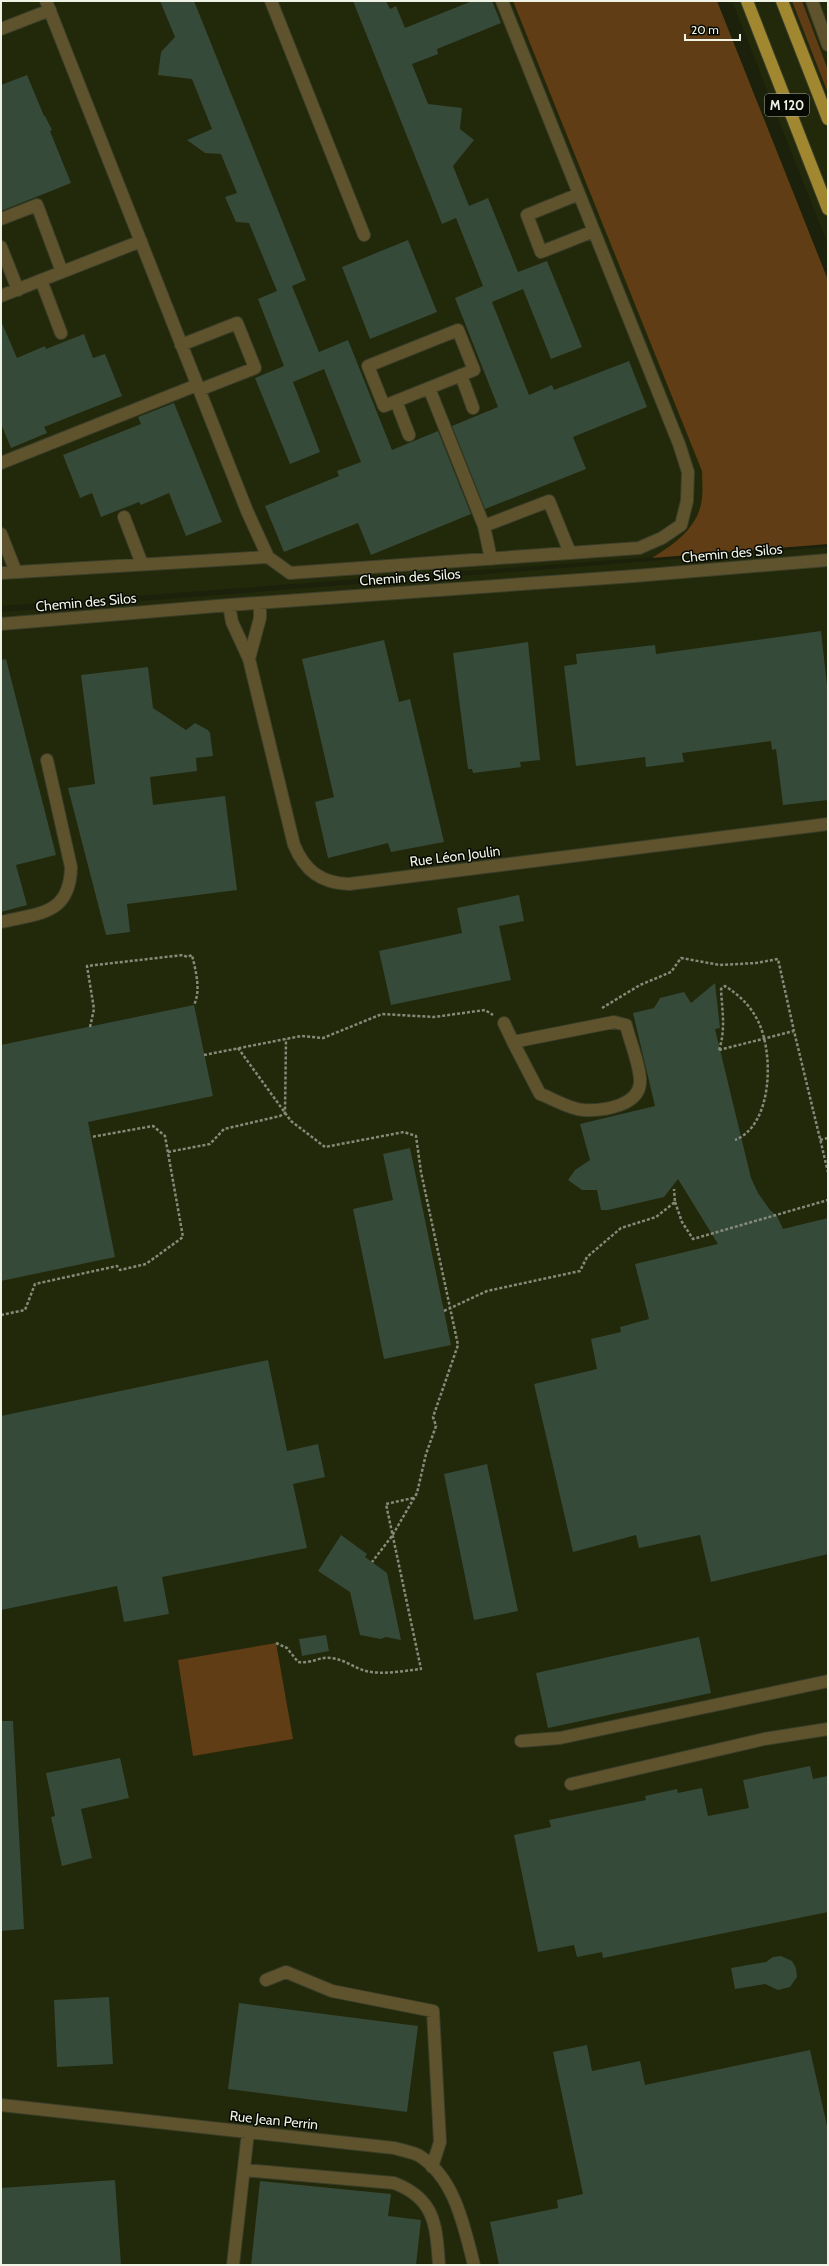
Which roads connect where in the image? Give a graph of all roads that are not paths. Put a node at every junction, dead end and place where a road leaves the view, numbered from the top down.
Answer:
1 (271, 1) edge
2 (502, 1) edge
3 (747, 1) edge
4 (782, 1) edge
5 (812, 1) edge
6 (48, 6) edge
7 (1, 29) edge
8 (828, 45) edge
9 (828, 119) edge
10 (579, 194) junction
11 (828, 209) edge
12 (1, 219) edge
13 (594, 231) junction
14 (364, 235) dead end
15 (141, 241) junction
16 (1, 247) edge
17 (62, 272) junction
18 (41, 280) junction
19 (18, 290) junction
20 (1, 296) edge
21 (61, 334) dead end
22 (182, 344) junction
23 (461, 376) junction
24 (198, 387) junction
25 (429, 388) junction
26 (396, 401) junction
27 (473, 408) dead end
28 (409, 435) dead end
29 (1, 463) edge
30 (124, 517) dead end
31 (484, 526) junction
32 (1, 536) edge
33 (570, 554) junction
34 (268, 557) junction
35 (491, 559) junction
36 (825, 559) edge
37 (142, 564) junction
38 (16, 572) junction
39 (1, 573) edge
40 (260, 603) junction
41 (229, 604) junction
42 (1, 624) edge
43 (249, 659) junction
44 (47, 760) dead end
45 (828, 824) edge
46 (1, 922) edge
47 (504, 1022) road end
48 (513, 1042) junction
49 (828, 1681) edge
50 (828, 1729) edge
51 (521, 1741) dead end
52 (570, 1784) dead end
53 (266, 1980) dead end
54 (1, 2105) edge
55 (248, 2132) junction
56 (432, 2167) junction
57 (244, 2170) junction
58 (234, 2265) edge
59 (439, 2265) edge
60 (474, 2265) edge

1 - 14 street
2 - 10 street
3 - 11 main road, M 120
4 - 9 main road, M 120
5 - 8 street
6 - 7 street
6 - 15 street
10 - 13 street
10 - 13 street
12 - 17 street
13 - 33 street
15 - 17 street
15 - 22 street
16 - 19 street
17 - 18 street
18 - 19 street
18 - 21 street
19 - 20 street
22 - 24 street
22 - 24 street
23 - 25 street
23 - 26 street
23 - 27 street
24 - 29 street
24 - 34 street
25 - 26 street
25 - 31 street
26 - 28 street
30 - 37 street
31 - 33 street
31 - 35 street
32 - 38 street
33 - 35 street
34 - 35 street
34 - 37 street
36 - 40 street, Chemin des Silos
37 - 38 street
38 - 39 street
40 - 41 street, Chemin des Silos
40 - 43 street, Rue Léon Joulin
41 - 42 street, Chemin des Silos
41 - 43 street, Rue Léon Joulin
43 - 45 street, Rue Léon Joulin
44 - 46 street
47 - 48 street
48 - 48 street
49 - 51 street
50 - 52 street
53 - 56 street
54 - 55 street, Rue Jean Perrin
55 - 56 street, Rue Jean Perrin
55 - 57 street
56 - 60 street, Rue Jean Perrin
57 - 58 street
57 - 59 street

